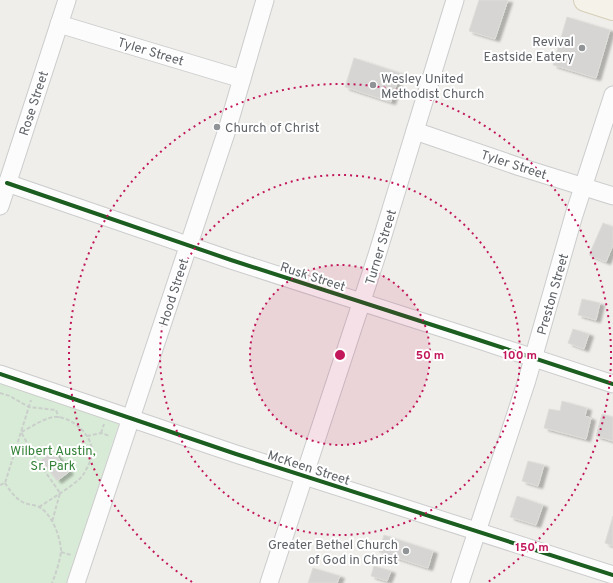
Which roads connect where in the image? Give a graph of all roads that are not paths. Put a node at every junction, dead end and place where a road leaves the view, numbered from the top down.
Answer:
1 (67, 0) edge
2 (265, 0) edge
3 (455, 0) edge
4 (584, 0) edge
5 (613, 9) edge
6 (59, 24) junction
7 (242, 79) junction
8 (613, 96) edge
9 (415, 131) junction
10 (7, 183) junction
11 (584, 186) junction
12 (613, 196) edge
13 (0, 206) edge
14 (189, 246) junction
15 (362, 302) junction
16 (533, 358) junction
17 (0, 374) edge
18 (613, 384) edge
19 (132, 418) junction
20 (304, 476) junction
21 (477, 531) junction
22 (613, 575) edge
23 (76, 583) edge
24 (269, 583) edge
25 (460, 583) edge

1 - 6 street, Rose Street
2 - 7 street, Hood Street
3 - 9 street, Turner Street
4 - 5 main road
6 - 7 street, Tyler Street
6 - 10 street, Rose Street
7 - 14 street, Hood Street
8 - 11 street, Preston Street
9 - 11 street, Tyler Street
9 - 15 street, Turner Street
10 - 13 street, Rose Street
10 - 14 street, Rusk Street
11 - 12 street, Tyler Street
11 - 16 street, Preston Street
14 - 15 street, Rusk Street
14 - 19 street, Hood Street
15 - 16 street, Rusk Street
15 - 20 street, Turner Street
16 - 18 street, Rusk Street
16 - 21 street, Preston Street
17 - 19 street, McKeen Street
19 - 20 street, McKeen Street
19 - 23 street, Hood Street
20 - 21 street, McKeen Street
20 - 24 street, Turner Street
21 - 22 street, McKeen Street
21 - 25 street, Preston Street

